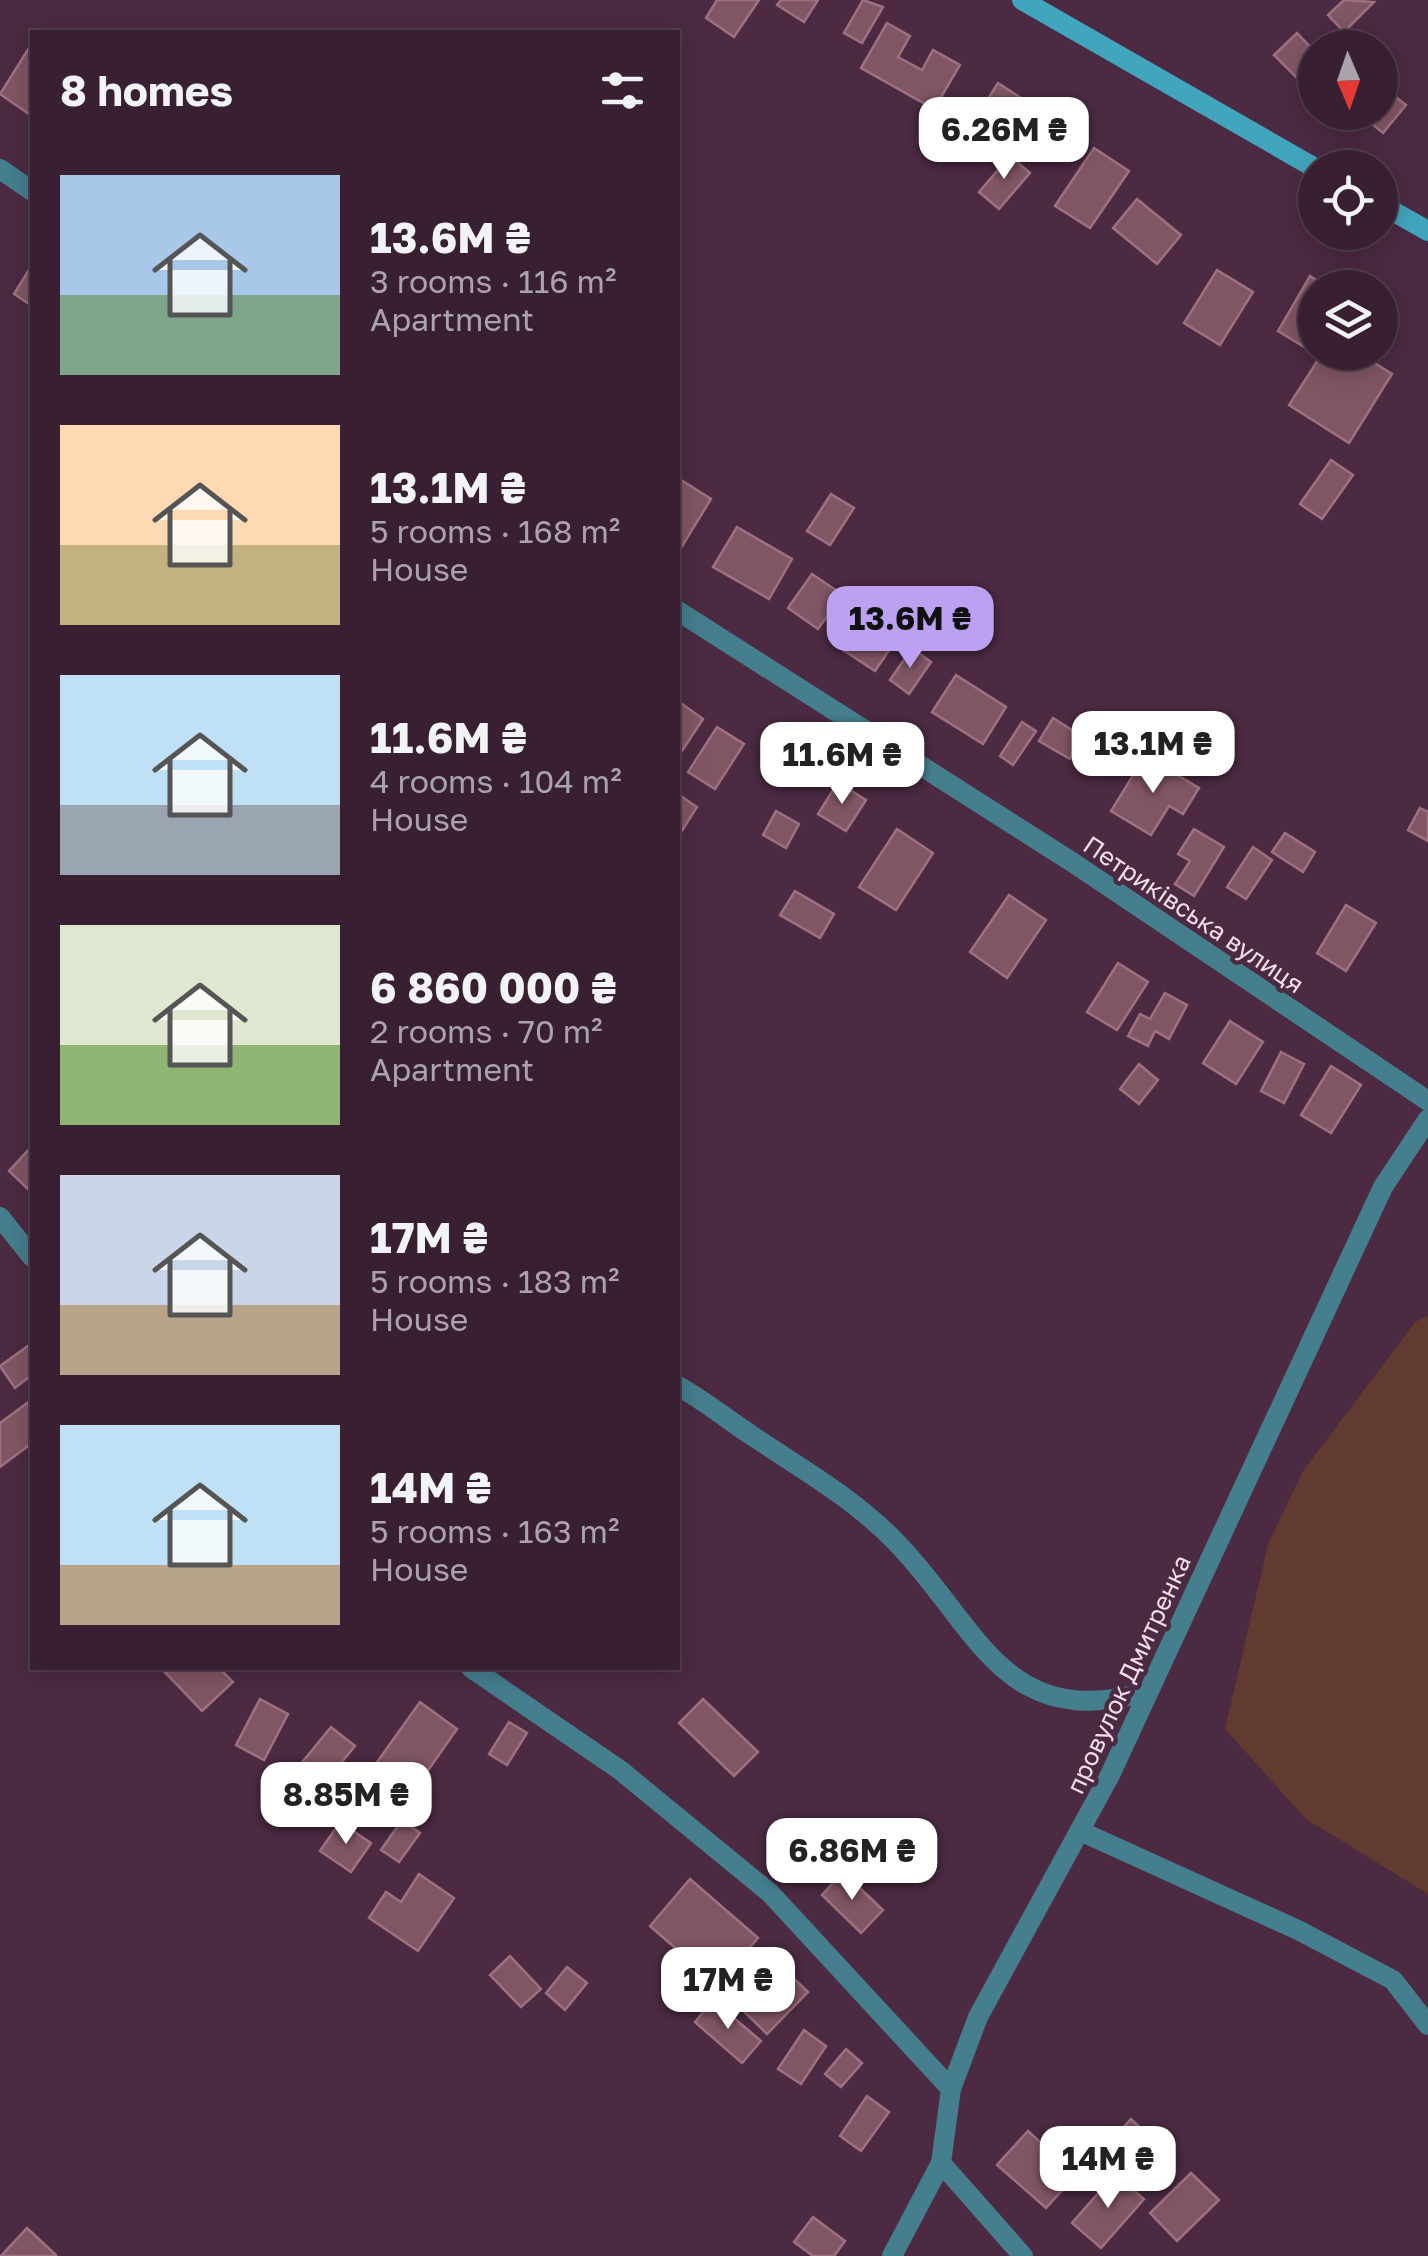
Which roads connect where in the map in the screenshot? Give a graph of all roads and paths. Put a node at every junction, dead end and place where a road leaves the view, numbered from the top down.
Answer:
1 (1022, 0) edge
2 (1298, 158) edge
3 (0, 169) edge
4 (30, 190) edge
5 (1398, 214) edge
6 (1428, 231) edge
7 (680, 613) edge
8 (1428, 1100) edge
9 (1428, 1119) edge
10 (0, 1217) edge
11 (30, 1254) edge
12 (680, 1387) edge
13 (475, 1670) edge
14 (1149, 1690) junction
15 (1080, 1832) junction
16 (1428, 2025) edge
17 (951, 2089) junction
18 (942, 2164) junction
19 (892, 2256) edge
20 (1024, 2256) edge

1 - 2 street
3 - 4 street
5 - 6 street
7 - 8 street, Петриківська вулиця
9 - 14 street, провулок Дмитренка
10 - 11 street
12 - 14 street
13 - 17 street
14 - 15 street, провулок Дмитренка
15 - 16 street
15 - 17 street, провулок Дмитренка
17 - 18 street, провулок Дмитренка
18 - 19 street, провулок Дмитренка
18 - 20 street

